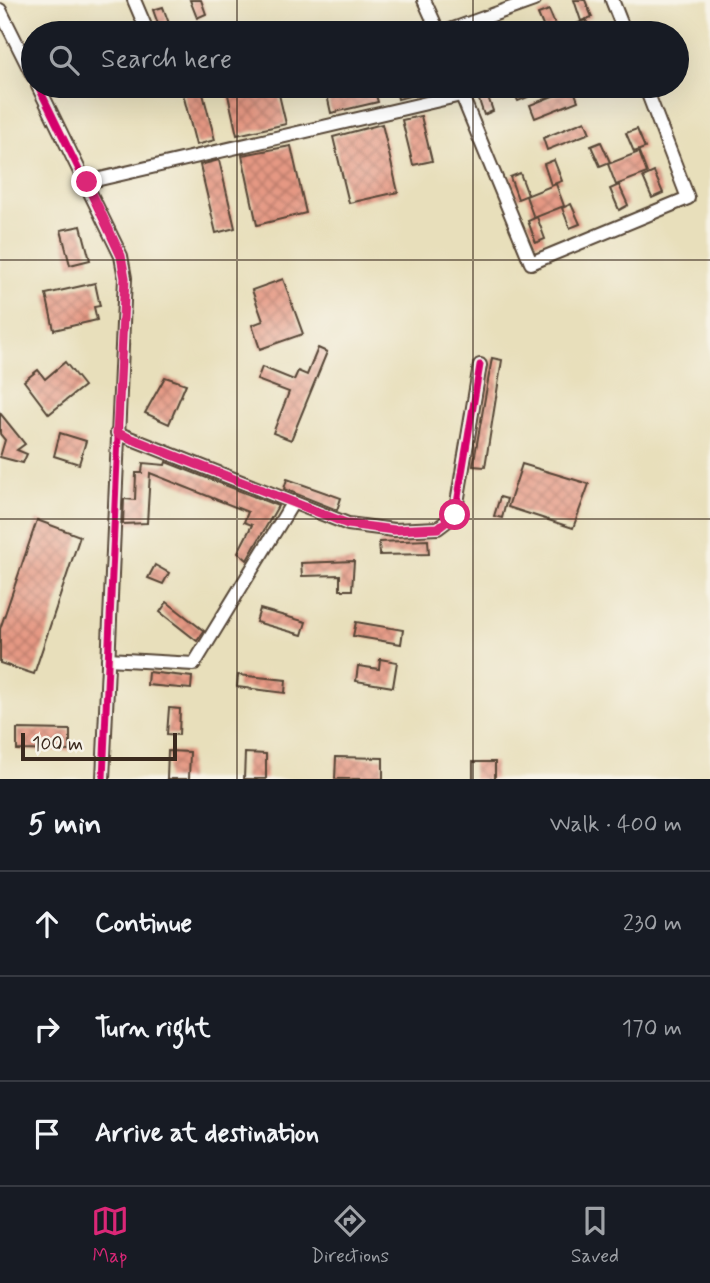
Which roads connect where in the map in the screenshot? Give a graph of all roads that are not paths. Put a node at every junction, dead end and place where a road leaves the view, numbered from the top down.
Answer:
1 (134, 0) edge
2 (424, 0) edge
3 (534, 0) edge
4 (612, 0) edge
5 (0, 10) edge
6 (143, 21) edge
7 (435, 21) edge
8 (475, 21) edge
9 (620, 21) edge
10 (21, 52) edge
11 (44, 98) edge
12 (427, 98) edge
13 (462, 98) edge
14 (650, 98) edge
15 (87, 182) junction
16 (480, 365) dead end
17 (117, 433) junction
18 (293, 502) junction
19 (108, 659) junction
20 (103, 779) edge

1 - 6 street
2 - 7 street
3 - 8 street
4 - 9 street
5 - 10 street
11 - 15 street
12 - 15 street
13 - 14 street
15 - 17 street
16 - 18 street
17 - 18 street
17 - 19 street
18 - 19 street
19 - 20 street

